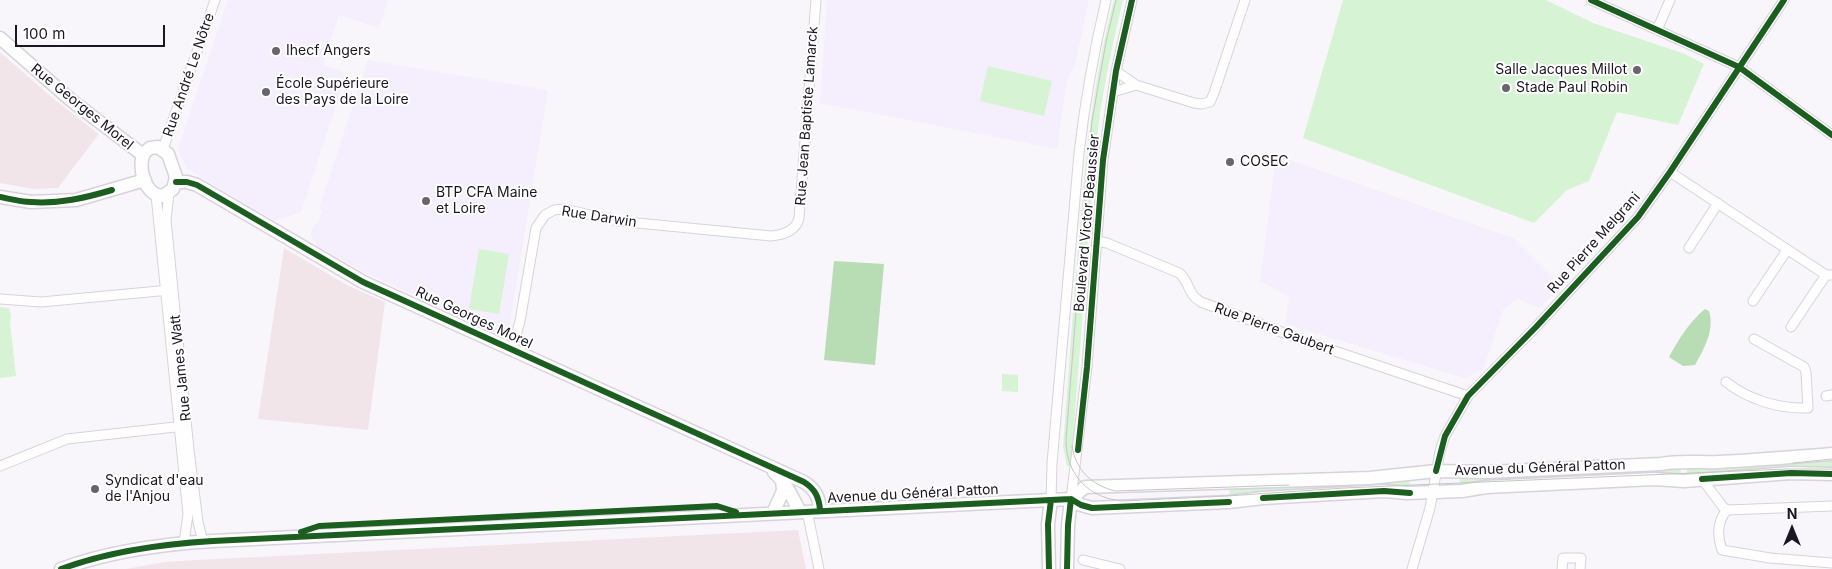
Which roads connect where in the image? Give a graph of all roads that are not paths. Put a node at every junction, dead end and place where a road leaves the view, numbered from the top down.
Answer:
1 (215, 0) edge
2 (816, 0) edge
3 (1106, 0) edge
4 (1132, 0) edge
5 (1245, 0) edge
6 (1591, 0) edge
7 (1670, 0) edge
8 (1784, 0) edge
9 (1657, 30) junction
10 (0, 38) edge
11 (1739, 67) junction
12 (1116, 71) junction
13 (1136, 85) junction
14 (1113, 92) junction
15 (1832, 135) edge
16 (164, 149) junction
17 (143, 155) junction
18 (1670, 172) junction
19 (145, 180) junction
20 (176, 182) junction
21 (169, 193) junction
22 (156, 195) junction
23 (0, 198) edge
24 (1718, 203) junction
25 (792, 229) joint
26 (1097, 241) junction
27 (1689, 248) dead end
28 (1787, 250) junction
29 (1829, 275) edge
30 (169, 290) junction
31 (0, 298) edge
32 (1752, 301) dead end
33 (1791, 327) dead end
34 (1754, 339) dead end
35 (512, 350) junction
36 (1726, 382) dead end
37 (1468, 396) junction
38 (183, 427) junction
39 (1832, 454) edge
40 (0, 466) edge
41 (769, 467) junction
42 (1436, 471) junction
43 (1832, 474) edge
44 (782, 479) junction
45 (1702, 479) junction
46 (804, 482) junction
47 (791, 492) junction
48 (1432, 492) junction
49 (1071, 499) junction
50 (1051, 500) junction
51 (1832, 506) edge
52 (820, 510) junction
53 (1727, 510) junction
54 (804, 511) junction
55 (773, 513) junction
56 (203, 542) junction
57 (184, 543) junction
58 (1082, 560) dead end
59 (1832, 563) edge
60 (1803, 564) edge
61 (61, 569) edge
62 (819, 569) edge
63 (1048, 569) edge
64 (1067, 569) edge
65 (1120, 569) edge
66 (1412, 569) edge
67 (1562, 569) edge
68 (1580, 569) edge

1 - 16 street, Rue André Le Nôtre
2 - 25 street, Rue Jean Baptiste Lamarck
3 - 50 street, Boulevard Victor Beaussier
4 - 12 street, Boulevard Victor Beaussier
5 - 13 street
6 - 9 street
7 - 9 street
8 - 11 street, Rue Pierre Melgrani
9 - 11 street
10 - 17 street, Rue Georges Morel
11 - 15 street
11 - 18 street, Rue Pierre Melgrani
12 - 13 street
12 - 14 street, Boulevard Victor Beaussier
13 - 14 street
14 - 26 street, Boulevard Victor Beaussier
16 - 17 street
16 - 20 street
17 - 19 street
18 - 24 street
18 - 37 street, Rue Pierre Melgrani
19 - 22 street
19 - 23 street
20 - 21 street
20 - 35 street, Rue Georges Morel
21 - 22 street
21 - 30 street, Rue James Watt
22 - 30 street, Rue James Watt
24 - 27 street
24 - 28 street
25 - 35 street, Rue Darwin
26 - 37 street, Rue Pierre Gaubert
26 - 49 street, Boulevard Victor Beaussier
28 - 29 street
28 - 32 street
29 - 33 street
30 - 31 street
30 - 38 street, Rue James Watt
34 - 36 street
35 - 41 street, Rue Georges Morel
37 - 42 street, Rue Pierre Melgrani
38 - 40 street
38 - 56 street, Rue James Watt
38 - 57 street, Rue James Watt
39 - 42 street, Avenue du Général Patton
41 - 44 street, Rue Georges Morel
41 - 46 street, Rue Georges Morel
42 - 48 street, Rue Pierre Melgrani
42 - 49 street, Avenue du Général Patton
43 - 45 street, Avenue du Général Patton
44 - 47 street, Rue Georges Morel
44 - 55 street
45 - 48 street, Avenue du Général Patton
45 - 53 street
46 - 47 street
46 - 52 street, Rue Georges Morel
47 - 54 street, Rue Georges Morel
48 - 49 street, Avenue du Général Patton
48 - 66 street, Rue Pierre Melgrani
49 - 50 street, Avenue du Général Patton
49 - 64 street, Boulevard Victor Beaussier
50 - 52 street, Avenue du Général Patton
50 - 63 street, Boulevard Victor Beaussier
51 - 53 street
52 - 54 street, Avenue du Général Patton
53 - 60 street
54 - 55 street, Avenue du Général Patton
54 - 62 street
55 - 56 street, Avenue du Général Patton
56 - 57 street, Avenue du Général Patton
57 - 61 street, Avenue du Général Patton
58 - 65 street
59 - 60 street
67 - 68 street

